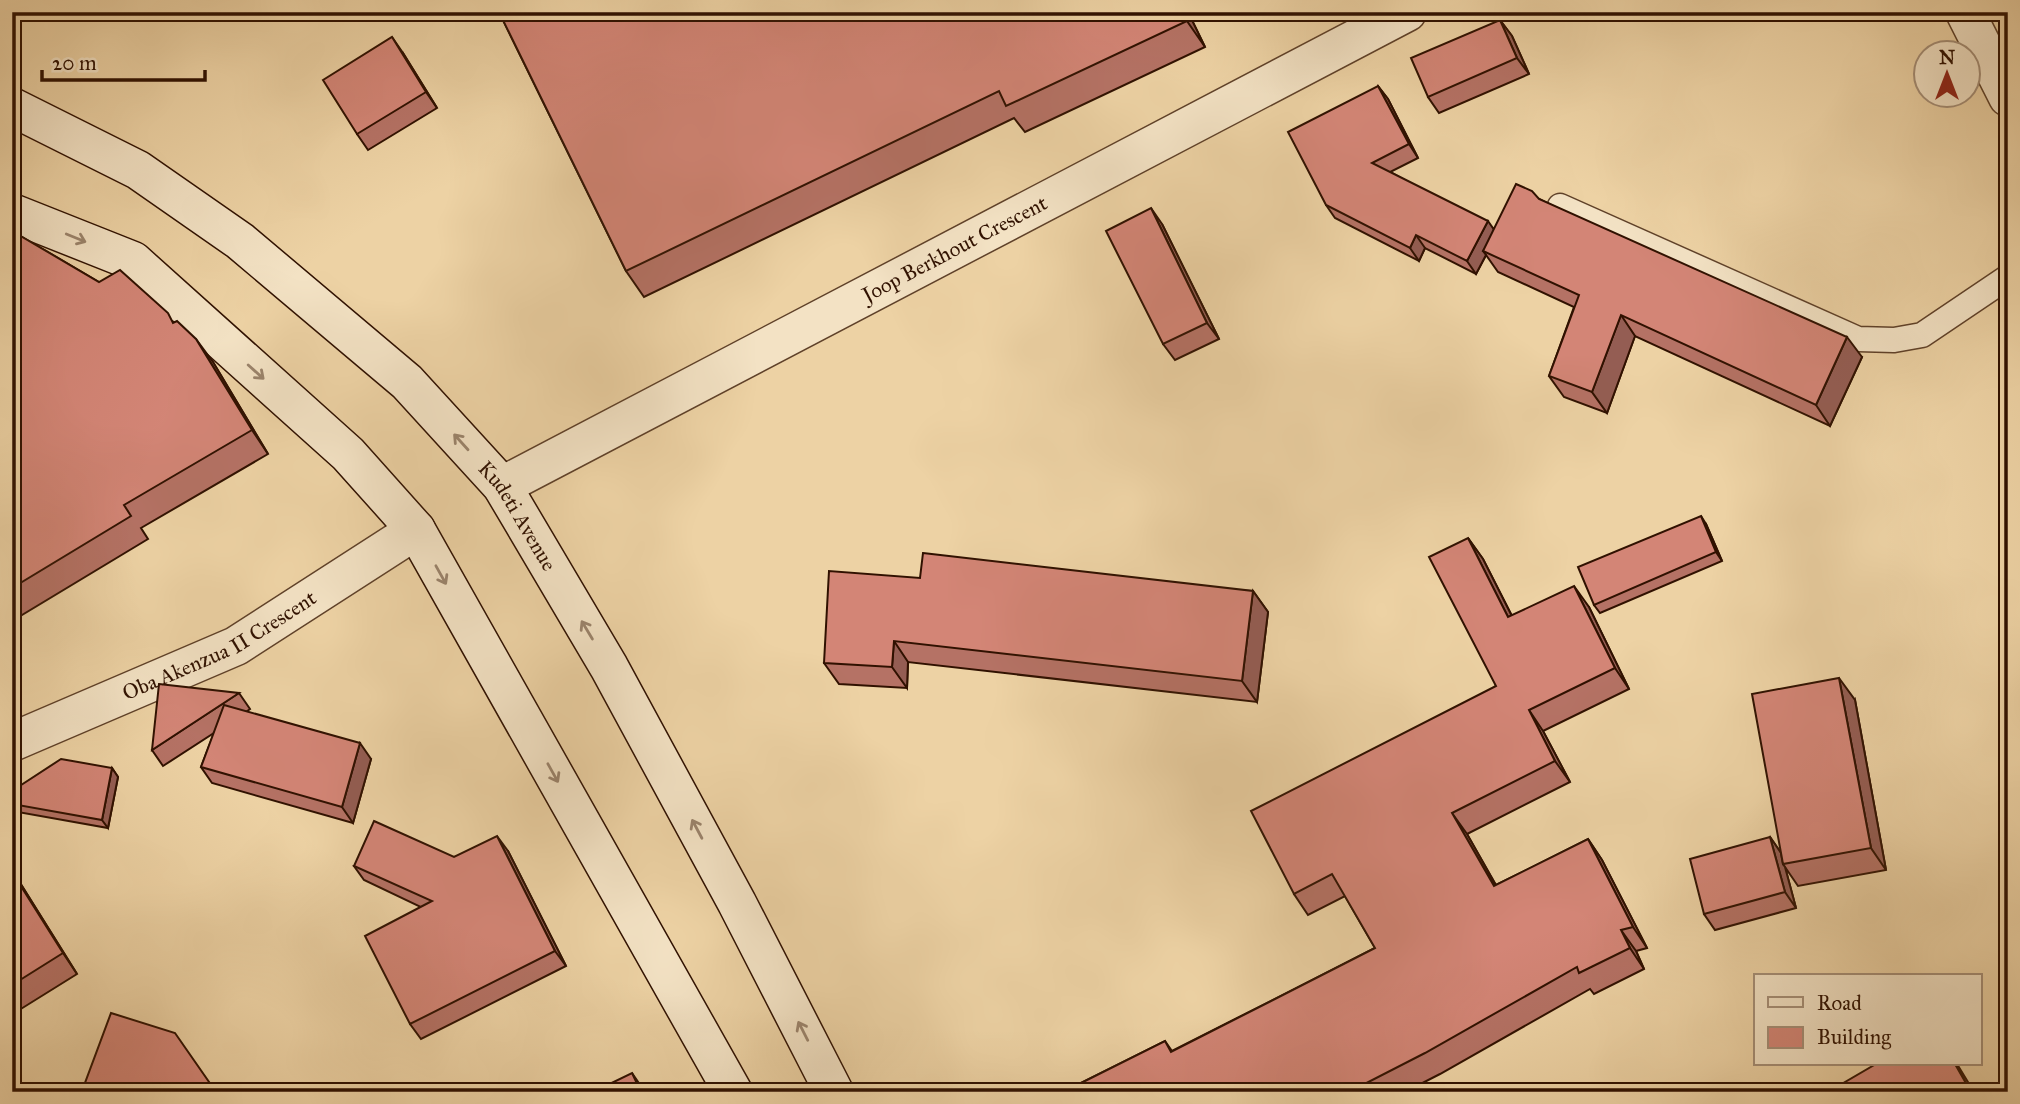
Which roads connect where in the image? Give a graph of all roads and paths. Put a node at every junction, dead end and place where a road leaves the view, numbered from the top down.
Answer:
1 (1407, 12) edge
2 (1965, 12) edge
3 (2008, 97) edge
4 (12, 107) edge
5 (1560, 206) edge
6 (12, 213) edge
7 (2008, 276) edge
8 (502, 486) junction
9 (416, 530) junction
10 (12, 742) edge
11 (733, 1092) edge
12 (834, 1092) edge

1 - 8 main road, Joop Berkhout Crescent
2 - 3 main road
8 -> 4 main road, Kudeti Avenue
5 - 7 lane
6 -> 9 main road
12 -> 8 main road, Kudeti Avenue
9 - 10 main road, Oba Akenzua II Crescent
9 -> 11 main road

